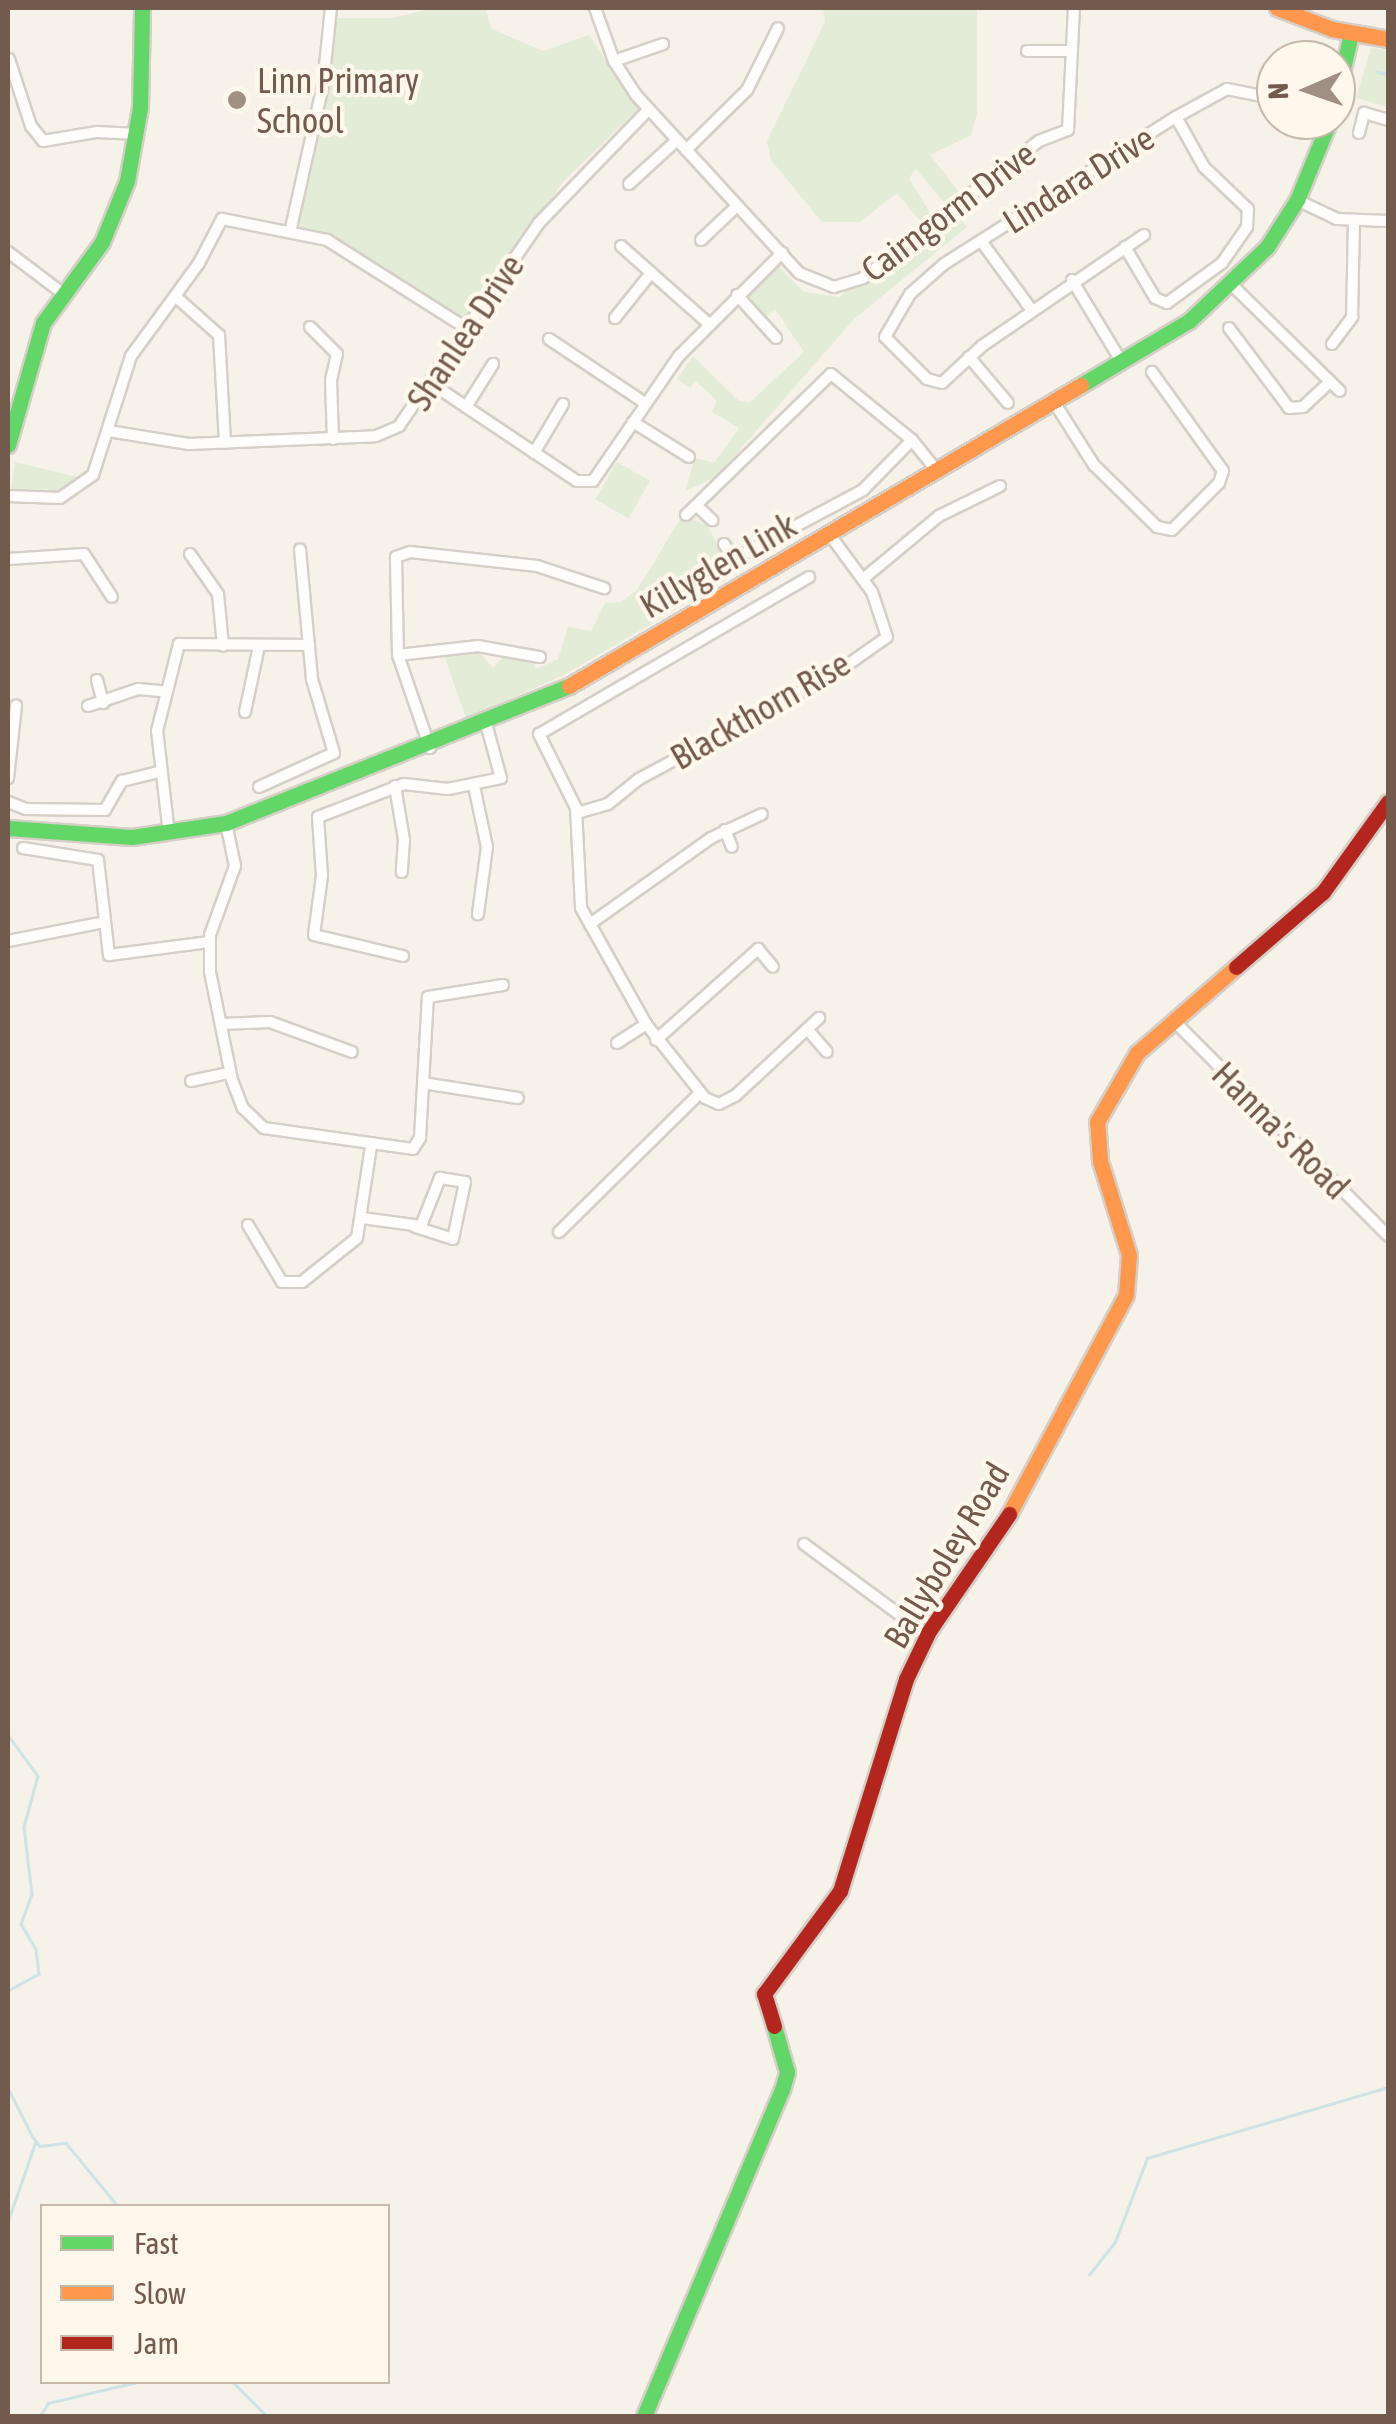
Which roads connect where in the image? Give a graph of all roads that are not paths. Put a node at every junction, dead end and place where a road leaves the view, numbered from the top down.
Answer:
1 (142, 8) edge
2 (332, 8) edge
3 (594, 8) edge
4 (1074, 8) edge
5 (1277, 8) edge
6 (1297, 12) edge
7 (778, 28) dead end
8 (1351, 34) junction
9 (1350, 40) edge
10 (1388, 40) edge
11 (663, 44) dead end
12 (1026, 51) dead end
13 (1072, 51) junction
14 (9, 59) edge
15 (614, 61) junction
16 (1256, 95) edge
17 (649, 109) junction
18 (1176, 117) junction
19 (1388, 120) edge
20 (1358, 133) dead end
21 (138, 134) junction
22 (676, 140) junction
23 (1322, 140) edge
24 (686, 150) junction
25 (628, 184) dead end
26 (1296, 200) junction
27 (737, 206) junction
28 (1354, 220) junction
29 (1388, 221) edge
30 (291, 228) junction
31 (1144, 234) dead end
32 (701, 240) dead end
33 (981, 241) junction
34 (621, 246) dead end
35 (1125, 246) junction
36 (8, 253) edge
37 (782, 253) junction
38 (651, 273) junction
39 (1072, 280) junction
40 (1232, 285) junction
41 (62, 292) junction
42 (737, 295) junction
43 (175, 296) junction
44 (1031, 310) junction
45 (615, 318) dead end
46 (709, 324) junction
47 (1246, 327) dead end
48 (310, 328) dead end
49 (468, 329) junction
50 (776, 338) dead end
51 (549, 339) dead end
52 (1332, 344) dead end
53 (968, 357) junction
54 (1121, 361) junction
55 (493, 364) dead end
56 (1152, 372) dead end
57 (1330, 382) junction
58 (432, 384) junction
59 (1340, 391) dead end
60 (1054, 402) junction
61 (645, 403) junction
62 (1008, 403) dead end
63 (563, 404) dead end
64 (466, 406) junction
65 (633, 422) junction
66 (108, 430) junction
67 (333, 439) junction
68 (912, 440) junction
69 (225, 443) junction
70 (8, 445) edge
71 (534, 453) junction
72 (689, 457) dead end
73 (938, 472) junction
74 (1000, 486) dead end
75 (8, 496) edge
76 (697, 506) junction
77 (686, 515) dead end
78 (712, 520) dead end
79 (830, 536) junction
80 (724, 544) dead end
81 (300, 550) dead end
82 (190, 554) dead end
83 (8, 559) edge
84 (736, 562) junction
85 (719, 568) dead end
86 (810, 577) dead end
87 (863, 578) junction
88 (604, 588) dead end
89 (112, 597) dead end
90 (309, 645) junction
91 (224, 646) junction
92 (260, 646) junction
93 (398, 655) junction
94 (540, 657) dead end
95 (98, 680) dead end
96 (163, 691) junction
97 (103, 703) junction
98 (16, 705) dead end
99 (88, 706) dead end
100 (245, 712) dead end
101 (486, 727) junction
102 (430, 748) junction
103 (159, 772) junction
104 (8, 778) edge
105 (394, 786) junction
106 (474, 786) junction
107 (258, 787) dead end
108 (8, 802) edge
109 (1388, 802) edge
110 (577, 813) junction
111 (762, 814) dead end
112 (226, 823) junction
113 (8, 828) edge
114 (725, 830) junction
115 (169, 834) junction
116 (732, 846) dead end
117 (23, 848) dead end
118 (402, 872) dead end
119 (478, 914) dead end
120 (587, 920) junction
121 (100, 923) junction
122 (8, 940) edge
123 (210, 942) junction
124 (403, 956) dead end
125 (774, 967) dead end
126 (503, 985) dead end
127 (819, 1018) dead end
128 (1175, 1022) junction
129 (221, 1024) junction
130 (646, 1024) junction
131 (808, 1029) junction
132 (656, 1040) junction
133 (617, 1043) dead end
134 (352, 1052) dead end
135 (827, 1052) dead end
136 (230, 1073) junction
137 (191, 1081) dead end
138 (423, 1083) junction
139 (700, 1092) junction
140 (518, 1098) dead end
141 (371, 1146) junction
142 (362, 1218) junction
143 (248, 1224) dead end
144 (415, 1227) junction
145 (559, 1232) dead end
146 (1388, 1236) edge
147 (804, 1544) dead end
148 (927, 1635) junction
149 (644, 2416) edge

1 - 21 street
2 - 30 street
3 - 15 street, Cairngorm Drive
4 - 13 street
5 - 6 street
6 - 8 street
7 - 24 street
8 - 9 street
8 - 10 street
11 - 15 street
12 - 13 street
13 - 37 street, Cairngorm Drive
14 - 21 street
15 - 17 street, Cairngorm Drive
16 - 18 street, Lindara Drive
17 - 22 street, Cairngorm Drive
17 - 49 street, Shanlea Drive
18 - 33 street, Lindara Drive
18 - 35 street, Lindara Drive
19 - 20 street
21 - 41 street
22 - 24 street, Cairngorm Drive
22 - 25 street
23 - 26 street, Killyglen Link
24 - 27 street, Cairngorm Drive
26 - 28 street
26 - 40 street, Killyglen Link
27 - 32 street
27 - 37 street, Cairngorm Drive
28 - 29 street
28 - 52 street
30 - 43 street
30 - 49 street
31 - 35 street, Lindara Drive
33 - 44 street, Lindara Drive
33 - 53 street, Lindara Drive
34 - 38 street
35 - 39 street, Lindara Drive
36 - 41 street
37 - 42 street
38 - 45 street
38 - 46 street
39 - 44 street, Lindara Drive
39 - 54 street
40 - 54 street, Killyglen Link
40 - 57 street
41 - 70 street
42 - 46 street
42 - 50 street
43 - 66 street
43 - 69 street
44 - 53 street, Lindara Drive
46 - 61 street
47 - 57 street
48 - 67 street
49 - 58 street, Shanlea Drive
51 - 61 street
53 - 62 street
54 - 60 street, Killyglen Link
55 - 64 street
56 - 60 street
57 - 59 street
58 - 64 street
58 - 67 street, Shanlea Drive
60 - 73 street, Killyglen Link
61 - 65 street
63 - 71 street
64 - 71 street
65 - 71 street
65 - 72 street
66 - 69 street, Shanlea Drive
66 - 75 street
67 - 69 street, Shanlea Drive
68 - 73 street
68 - 76 street
68 - 84 street
73 - 79 street, Killyglen Link
74 - 87 street
76 - 77 street
76 - 78 street
79 - 87 street, Blackthorn Rise
79 - 101 street, Killyglen Link
80 - 84 street
81 - 90 street
82 - 91 street
83 - 89 street
84 - 85 street
86 - 110 street
87 - 110 street, Blackthorn Rise
88 - 93 street
90 - 92 street
90 - 107 street
91 - 92 street
91 - 96 street
92 - 100 street
93 - 94 street
93 - 102 street
95 - 97 street
96 - 97 street
96 - 103 street
97 - 99 street
98 - 104 street
101 - 102 street, Killyglen Link
101 - 106 street
102 - 112 street, Killyglen Link
103 - 108 street
103 - 115 street
105 - 106 street
105 - 118 street
105 - 124 street
106 - 119 street
109 - 128 street, Ballyboley Road
110 - 120 street
111 - 114 street
112 - 115 street, Killyglen Link
112 - 123 street
113 - 115 street, Killyglen Link
114 - 116 street
114 - 120 street
117 - 121 street
120 - 130 street
121 - 122 street
121 - 123 street
123 - 129 street
125 - 132 street
126 - 138 street
127 - 131 street
128 - 146 street, Hanna's Road
128 - 148 street, Ballyboley Road
129 - 134 street
129 - 136 street
130 - 132 street
130 - 133 street
131 - 135 street
131 - 139 street
132 - 139 street
136 - 137 street
136 - 141 street
138 - 140 street
138 - 141 street
139 - 145 street
141 - 142 street
142 - 143 street
142 - 144 street
144 - 144 street
147 - 148 street
148 - 149 street, Ballyboley Road

